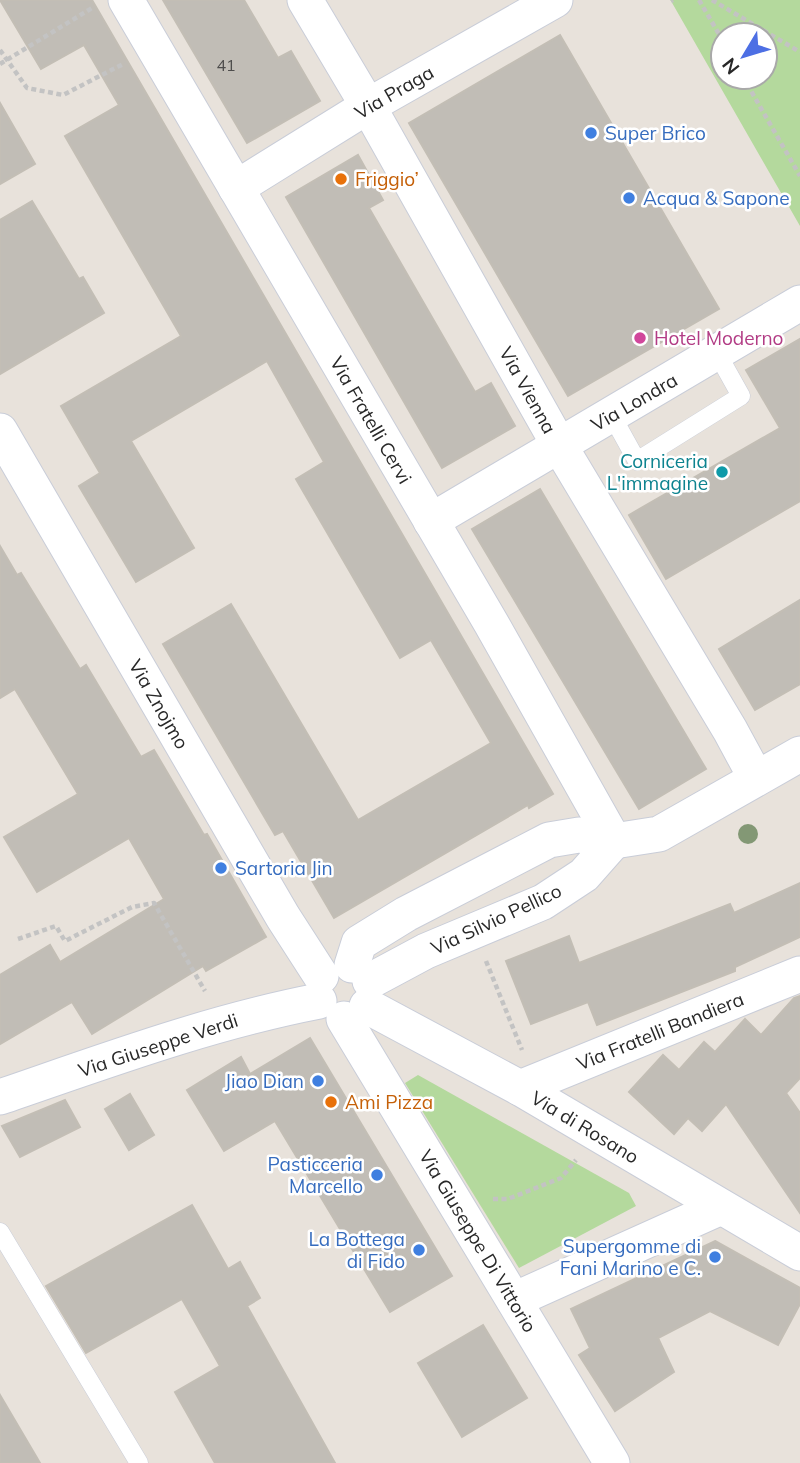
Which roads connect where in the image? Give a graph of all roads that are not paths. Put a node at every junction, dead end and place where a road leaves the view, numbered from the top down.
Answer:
1 (305, 0) edge
2 (555, 0) edge
3 (112, 2) edge
4 (368, 106) junction
5 (236, 188) junction
6 (800, 303) edge
7 (717, 354) junction
8 (611, 414) junction
9 (0, 431) edge
10 (559, 445) junction
11 (431, 521) junction
12 (800, 754) edge
13 (756, 778) junction
14 (614, 841) junction
15 (800, 974) edge
16 (346, 991) junction
17 (520, 1088) junction
18 (0, 1097) edge
19 (721, 1207) junction
20 (0, 1233) edge
21 (800, 1254) edge
22 (514, 1300) junction
23 (139, 1463) edge
24 (612, 1463) edge

1 - 4 street, Via Vienna
2 - 4 street, Via Praga
3 - 5 street, Via Fratelli Cervi
4 - 5 street, Via Praga
4 - 10 street, Via Vienna
5 - 11 street, Via Fratelli Cervi
6 - 7 street, Via Londra
7 - 8 street, Via Londra
7 - 8 lane
8 - 10 street, Via Londra
9 - 16 street, Via Znojmo
10 - 11 street, Via Londra
10 - 13 street, Via Vienna
11 - 14 street, Via Fratelli Cervi
12 - 13 street
13 - 14 street
14 - 16 street, Via Silvio Pellico
14 - 16 street
15 - 17 street, Via Fratelli Bandiera
16 - 17 street, Via di Rosano
16 - 18 street, Via Giuseppe Verdi
16 - 22 street, Via Giuseppe Di Vittorio
17 - 19 street, Via di Rosano
19 - 21 street, Via di Rosano
19 - 22 street
20 - 23 lane
22 - 24 street, Via Giuseppe Di Vittorio

